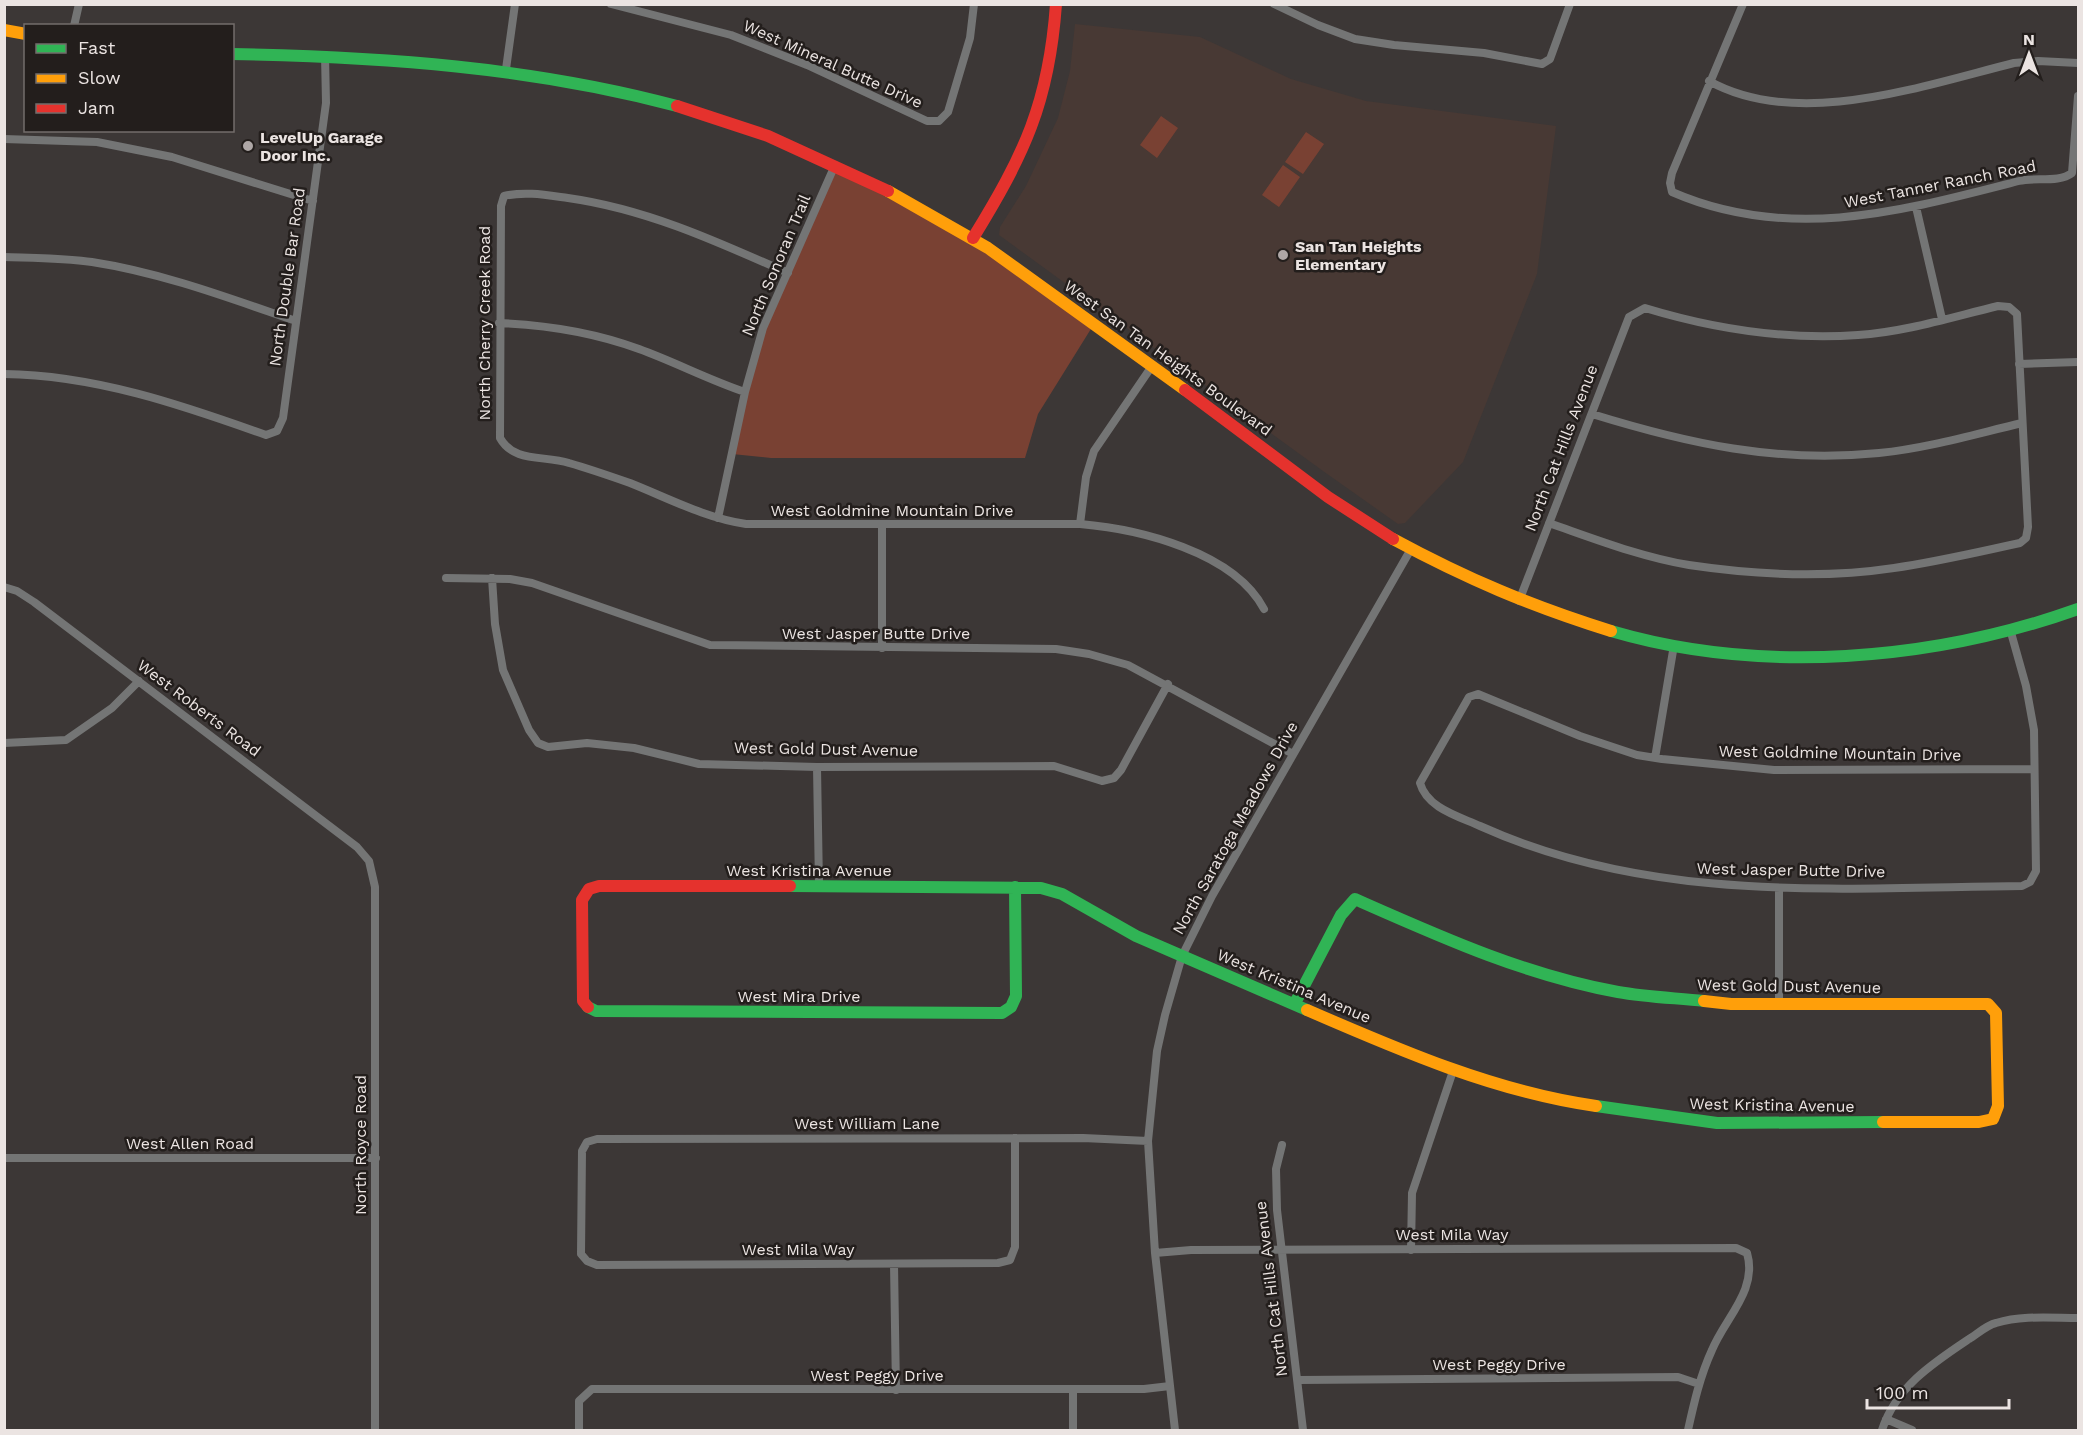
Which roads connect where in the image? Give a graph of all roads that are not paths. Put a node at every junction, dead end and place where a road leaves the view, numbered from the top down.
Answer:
1 (79, 4) edge
2 (515, 4) edge
3 (611, 4) edge
4 (974, 4) edge
5 (1056, 4) edge
6 (1274, 4) edge
7 (1570, 4) edge
8 (1743, 4) edge
9 (74, 24) edge
10 (4, 30) edge
11 (24, 34) edge
12 (234, 54) edge
13 (325, 55) junction
14 (2079, 63) edge
15 (506, 69) junction
16 (1709, 81) junction
17 (2079, 96) edge
18 (2077, 119) edge
19 (4, 139) edge
20 (835, 165) junction
21 (313, 201) junction
22 (1916, 207) junction
23 (973, 238) junction
24 (4, 257) edge
25 (788, 273) junction
26 (1942, 320) junction
27 (296, 321) junction
28 (499, 323) junction
29 (2079, 362) edge
30 (2019, 364) junction
31 (1152, 366) junction
32 (4, 374) edge
33 (746, 392) junction
34 (1592, 414) junction
35 (2022, 423) junction
36 (506, 449) joint
37 (718, 518) junction
38 (1550, 523) junction
39 (1080, 524) junction
40 (882, 526) junction
41 (1411, 549) junction
42 (446, 578) dead end
43 (492, 578) junction
44 (4, 587) edge
45 (1519, 601) junction
46 (1264, 609) dead end
47 (2079, 609) edge
48 (2010, 629) junction
49 (1674, 645) junction
50 (882, 648) junction
51 (139, 681) junction
52 (1168, 684) junction
53 (4, 743) edge
54 (1293, 754) junction
55 (1655, 758) junction
56 (817, 766) junction
57 (2033, 769) junction
58 (1423, 795) joint
59 (369, 861) joint
60 (819, 886) junction
61 (1015, 887) junction
62 (1779, 888) junction
63 (1182, 956) junction
64 (1295, 1003) junction
65 (1779, 1005) junction
66 (587, 1007) joint
67 (1454, 1068) junction
68 (1993, 1119) joint
69 (1015, 1138) junction
70 (1148, 1141) junction
71 (1282, 1145) dead end
72 (4, 1158) edge
73 (376, 1158) junction
74 (1280, 1250) junction
75 (1411, 1250) junction
76 (1155, 1253) junction
77 (587, 1261) joint
78 (894, 1264) junction
79 (2079, 1318) edge
80 (1298, 1380) junction
81 (1699, 1384) junction
82 (1170, 1386) junction
83 (1073, 1389) junction
84 (896, 1390) junction
85 (1886, 1419) junction
86 (375, 1431) edge
87 (579, 1431) edge
88 (1073, 1431) edge
89 (1175, 1431) edge
90 (1303, 1431) edge
91 (1688, 1431) edge
92 (1882, 1431) edge
93 (1912, 1431) edge

1 - 9 street
2 - 15 street
3 - 4 street, West Mineral Butte Drive
5 - 23 street
6 - 7 street
8 - 16 street
10 - 11 street
12 - 13 street, West San Tan Heights Boulevard
13 - 15 street, West San Tan Heights Boulevard
13 - 21 street, North Double Bar Road
14 - 16 street
15 - 20 street, West San Tan Heights Boulevard
16 - 22 street, West Tanner Ranch Road
17 - 18 street
18 - 22 street, West Tanner Ranch Road
19 - 21 street
20 - 23 street, West San Tan Heights Boulevard
20 - 25 street, North Sonoran Trail
21 - 27 street, North Double Bar Road
22 - 26 street
23 - 31 street, West San Tan Heights Boulevard
24 - 27 street
25 - 28 street, North Cherry Creek Road
25 - 33 street, North Sonoran Trail
26 - 30 street
26 - 34 street, North Cat Hills Avenue
27 - 32 street, North Double Bar Road
28 - 33 street
28 - 36 street, North Cherry Creek Road
29 - 30 street
30 - 35 street
31 - 39 street
31 - 41 street, West San Tan Heights Boulevard
33 - 37 street, North Sonoran Trail
34 - 35 street
34 - 38 street, North Cat Hills Avenue
35 - 38 street
36 - 37 street, West Goldmine Mountain Drive
37 - 40 street, West Goldmine Mountain Drive
38 - 45 street, North Cat Hills Avenue
39 - 40 street, West Goldmine Mountain Drive
39 - 46 street, West Goldmine Mountain Drive
40 - 50 street
41 - 45 street, West San Tan Heights Boulevard
41 - 54 street, North Saratoga Meadows Drive
42 - 43 street, West Jasper Butte Drive
43 - 50 street, West Jasper Butte Drive
43 - 56 street, West Gold Dust Avenue
44 - 51 street, West Roberts Road
45 - 49 street, West San Tan Heights Boulevard
47 - 48 street, West San Tan Heights Boulevard
48 - 49 street, West San Tan Heights Boulevard
48 - 57 street
49 - 55 street
50 - 52 street, West Jasper Butte Drive
51 - 53 street
51 - 59 street, West Roberts Road
52 - 54 street, West Jasper Butte Drive
52 - 56 street, West Gold Dust Avenue
54 - 63 street, North Saratoga Meadows Drive
55 - 57 street, West Goldmine Mountain Drive
55 - 58 street, West Goldmine Mountain Drive
56 - 60 street
57 - 62 street, West Jasper Butte Drive
58 - 62 street, West Jasper Butte Drive
59 - 73 street, North Royce Road
60 - 61 street, West Kristina Avenue
60 - 66 street, West Kristina Avenue
61 - 63 street, West Kristina Avenue
61 - 66 street, West Mira Drive
62 - 65 street
63 - 64 street, West Kristina Avenue
63 - 70 street, North Saratoga Meadows Drive
64 - 65 street, West Gold Dust Avenue
64 - 67 street, West Kristina Avenue
65 - 68 street, West Gold Dust Avenue
67 - 68 street, West Kristina Avenue
67 - 75 street
69 - 70 street, West William Lane
69 - 77 street, West William Lane
69 - 78 street, West Mila Way
70 - 76 street, North Saratoga Meadows Drive
71 - 74 street, North Cat Hills Avenue
72 - 73 street, West Allen Road
73 - 86 street, North Royce Road
74 - 75 street, West Mila Way
74 - 76 street, West Mila Way
74 - 80 street, North Cat Hills Avenue
75 - 81 street, West Mila Way
76 - 82 street, North Saratoga Meadows Drive
77 - 78 street, West Mila Way
78 - 84 street
79 - 85 street
80 - 81 street, West Peggy Drive
80 - 90 street, North Cat Hills Avenue
81 - 91 street
82 - 83 street, West Peggy Drive
82 - 89 street, North Saratoga Meadows Drive
83 - 84 street, West Peggy Drive
83 - 88 street
84 - 87 street, West Peggy Drive
85 - 92 street
85 - 93 street

